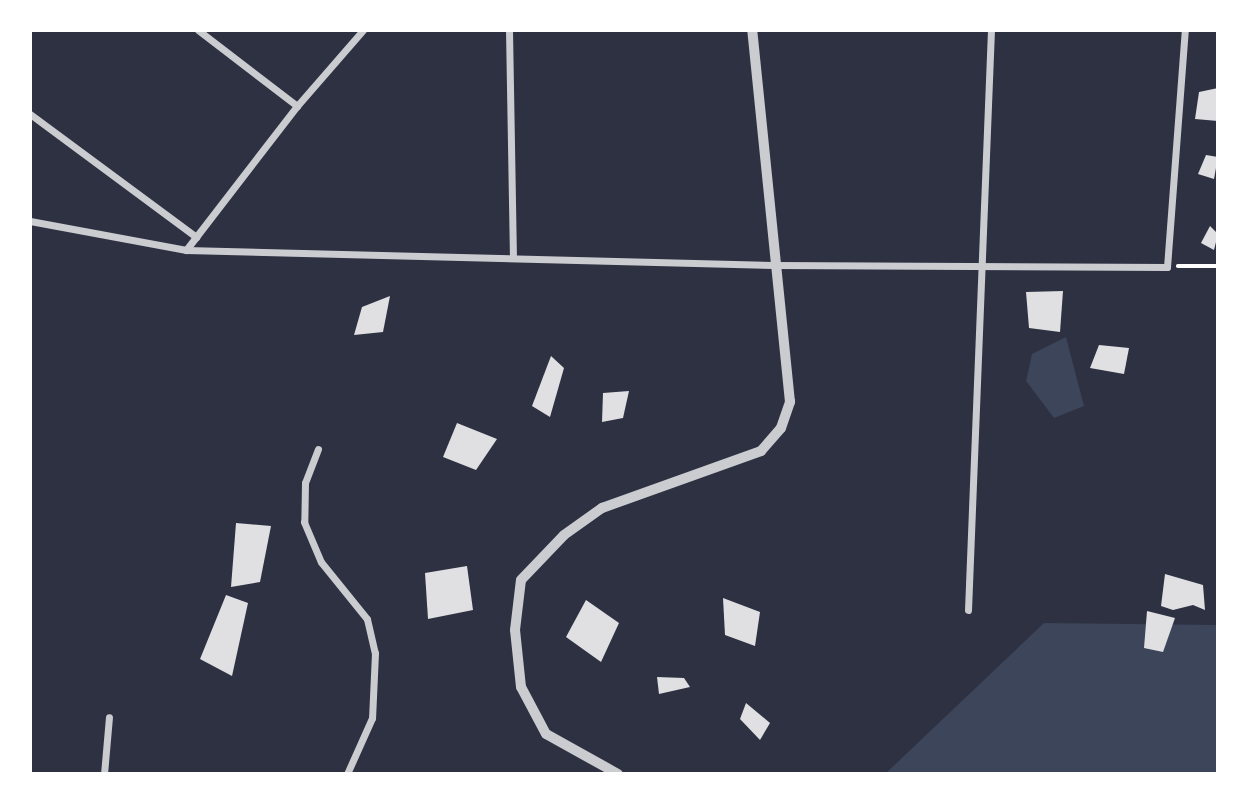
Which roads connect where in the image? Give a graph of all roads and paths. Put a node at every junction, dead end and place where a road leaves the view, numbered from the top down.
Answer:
1 (198, 30) edge
2 (363, 30) edge
3 (509, 30) edge
4 (752, 30) edge
5 (990, 30) edge
6 (1185, 30) edge
7 (297, 106) junction
8 (30, 114) edge
9 (30, 221) edge
10 (196, 237) junction
11 (186, 250) junction
12 (513, 256) junction
13 (984, 263) junction
14 (774, 265) junction
15 (1218, 266) edge
16 (1167, 267) junction
17 (318, 449) dead end
18 (968, 610) dead end
19 (109, 718) dead end
20 (104, 774) edge
21 (347, 774) edge
22 (618, 774) edge

1 - 7 street
2 - 7 street
3 - 12 street
4 - 14 street
5 - 13 street
6 - 16 street
7 - 10 street
8 - 10 street
9 - 11 street
10 - 11 street
11 - 12 street
12 - 14 street
13 - 14 street
13 - 16 street
13 - 18 street
14 - 22 street
15 - 16 path
17 - 21 street
19 - 20 street

